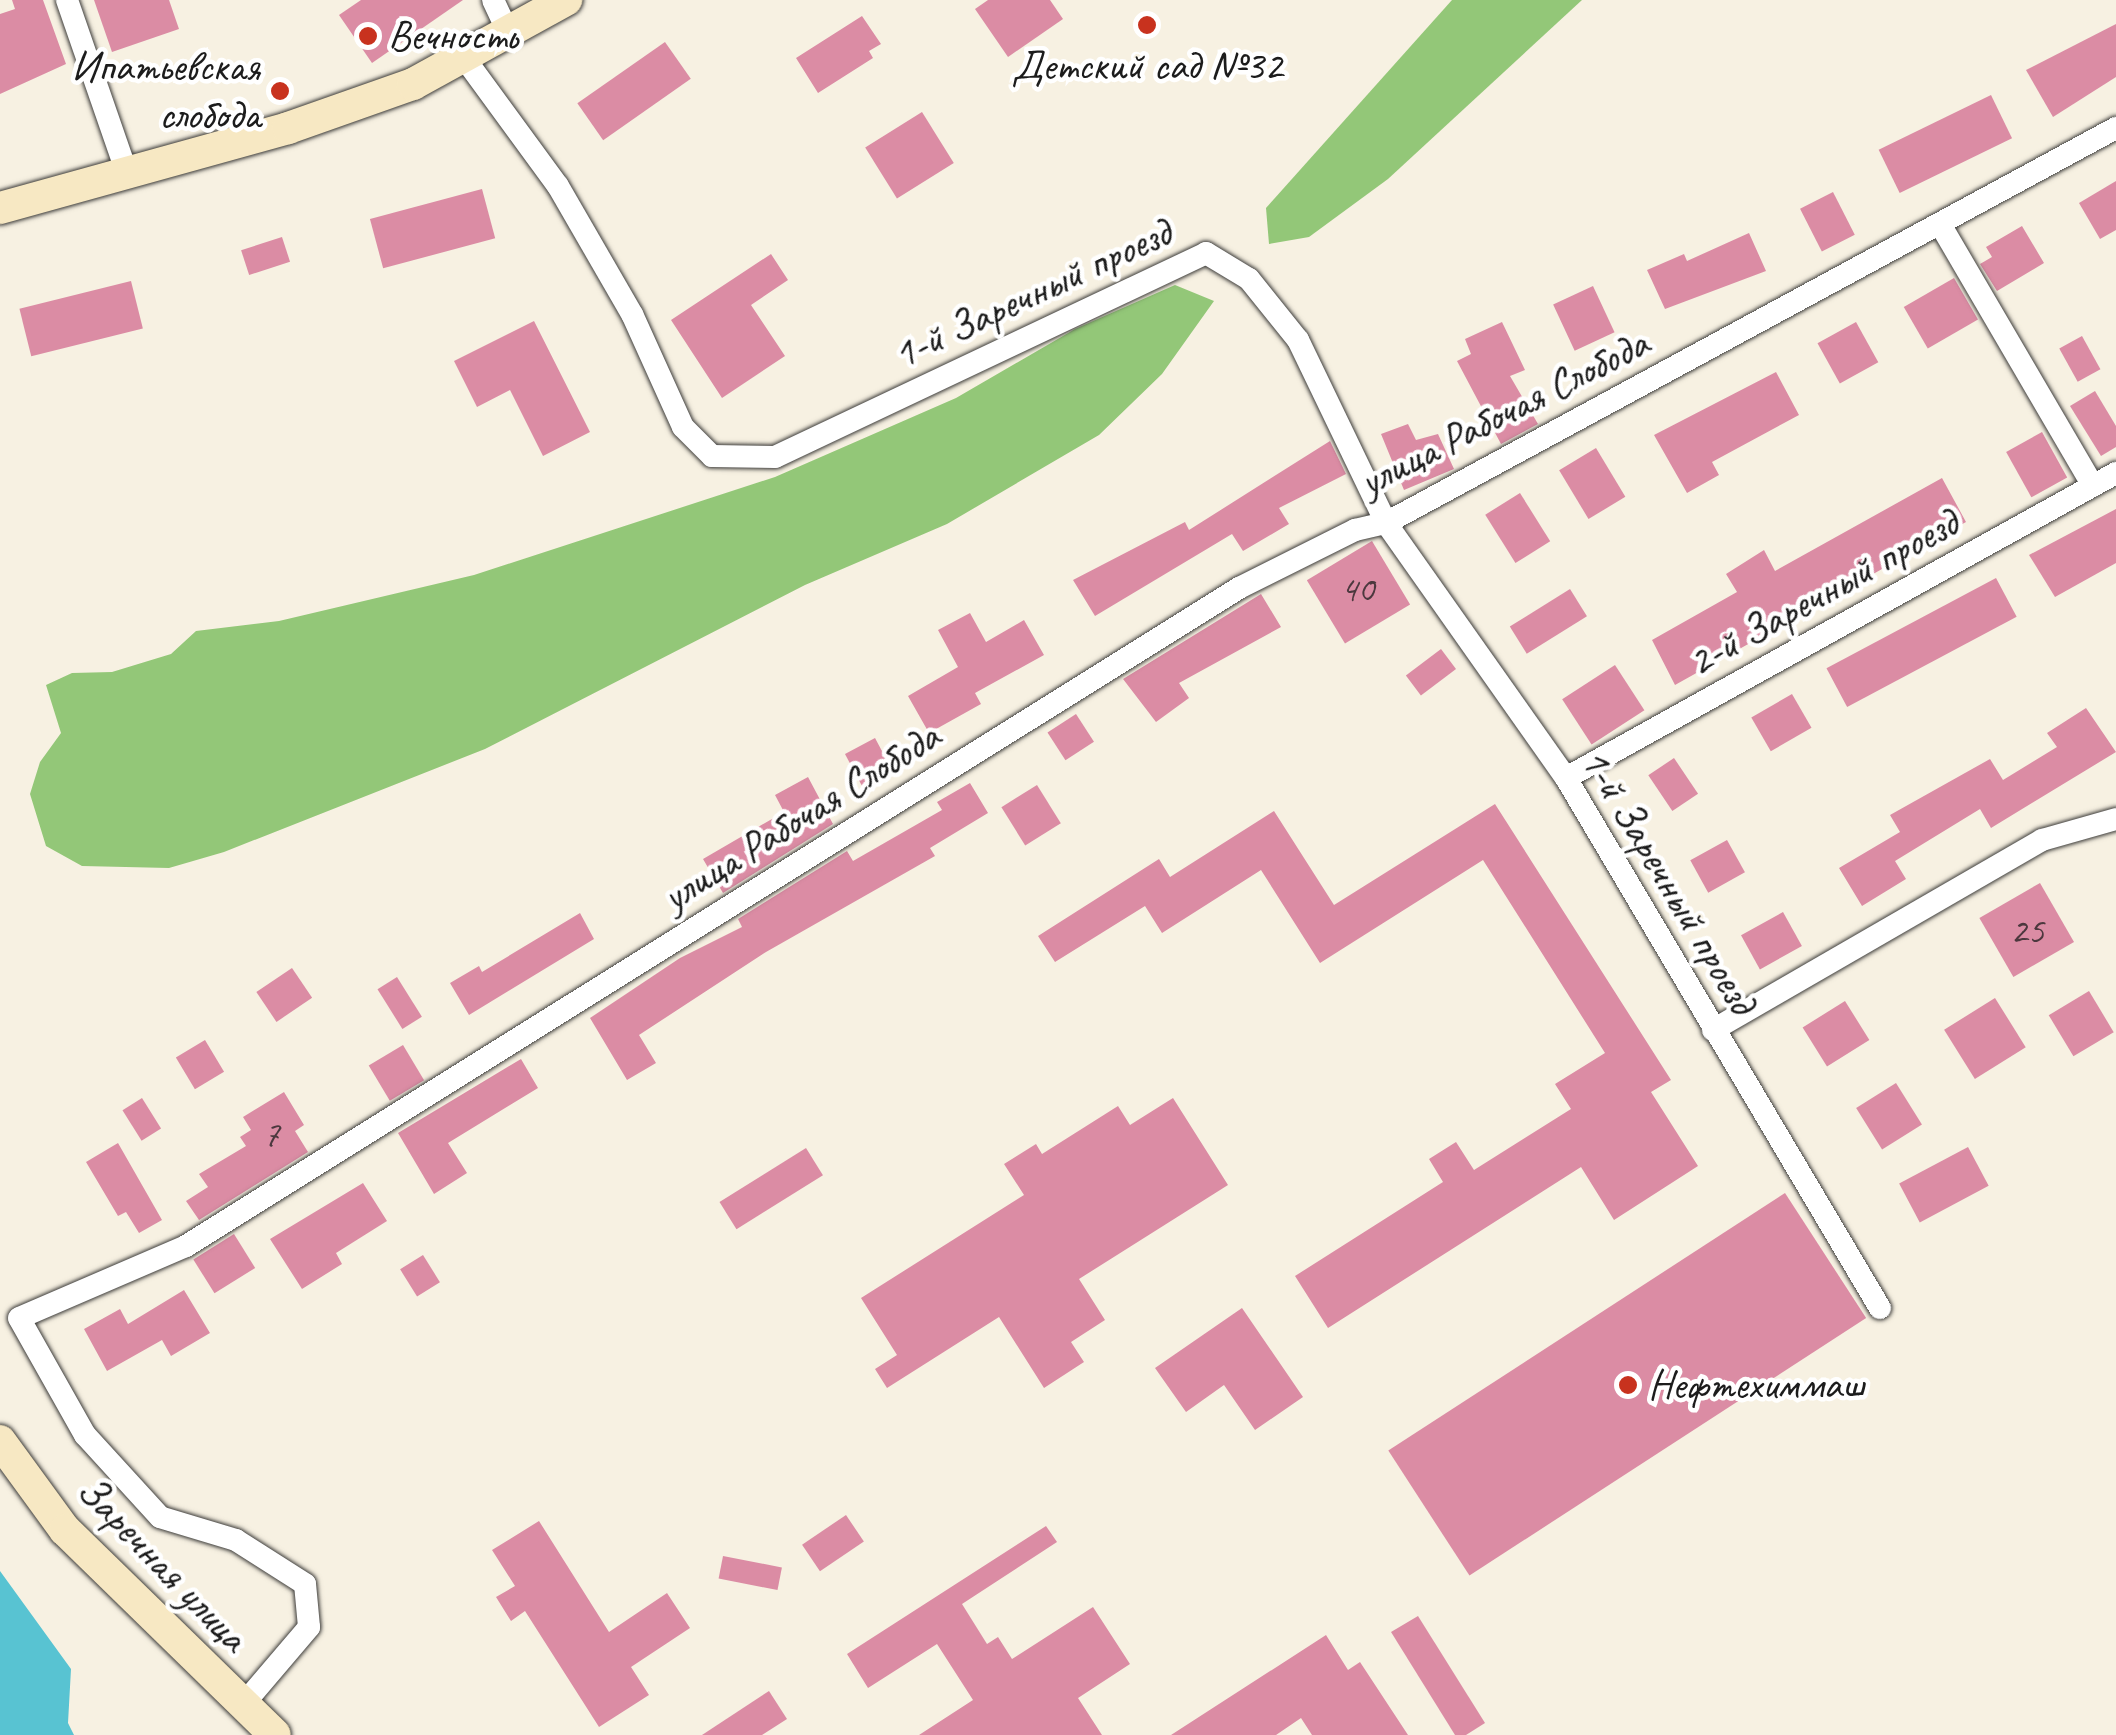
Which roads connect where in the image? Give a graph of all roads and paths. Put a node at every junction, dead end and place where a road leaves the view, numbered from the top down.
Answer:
1 (67, 0) edge
2 (493, 0) edge
3 (566, 0) edge
4 (510, 34) junction
5 (466, 59) junction
6 (2116, 128) edge
7 (127, 173) junction
8 (0, 208) edge
9 (1940, 224) junction
10 (2116, 473) edge
11 (2094, 486) junction
12 (1386, 523) junction
13 (1566, 778) junction
14 (2116, 818) edge
15 (1712, 1030) junction
16 (1880, 1308) dead end
17 (0, 1441) edge
18 (241, 1707) junction
19 (275, 1735) edge

1 - 7 street
2 - 4 street
3 - 4 main road
4 - 5 main road
5 - 7 main road
5 - 12 street, 1-й Заречный проезд
6 - 9 street, улица Рабочая Слобода
7 - 8 main road
9 - 11 street
9 - 12 street, улица Рабочая Слобода
10 - 11 street, 2-й Заречный проезд
11 - 13 street, 2-й Заречный проезд
12 - 13 street, 1-й Заречный проезд
12 - 18 street, улица Рабочая Слобода
13 - 15 street, 1-й Заречный проезд
14 - 15 street
15 - 16 street, 1-й Заречный проезд
17 - 18 main road, Заречная улица
18 - 19 main road, Заречная улица

